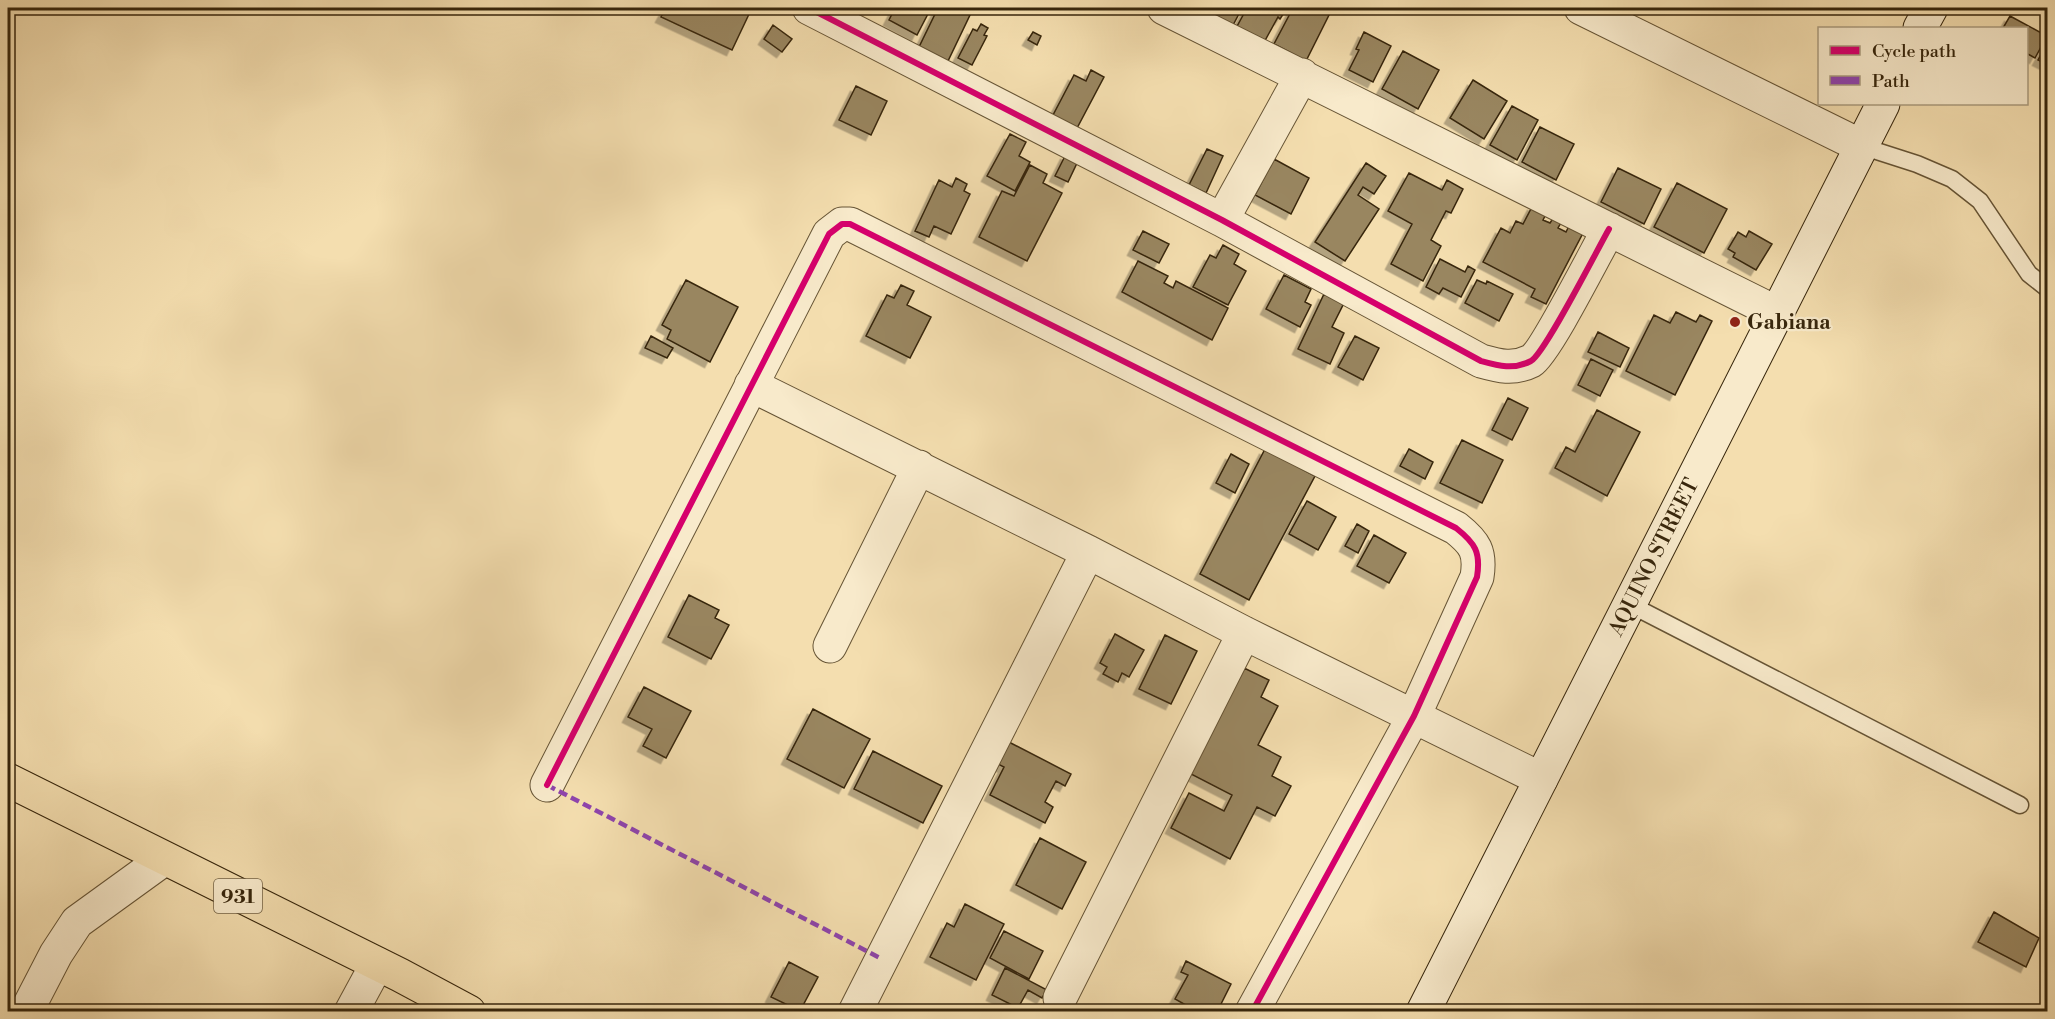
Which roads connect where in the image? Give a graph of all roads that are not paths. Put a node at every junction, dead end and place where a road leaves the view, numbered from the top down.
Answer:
1 (812, 8) edge
2 (1164, 8) edge
3 (1581, 8) edge
4 (1931, 8) edge
5 (1921, 27) edge
6 (1302, 75) junction
7 (1882, 105) edge
8 (1861, 146) junction
9 (1222, 220) junction
10 (1609, 229) junction
11 (2048, 289) edge
12 (1777, 313) junction
13 (751, 385) junction
14 (919, 467) junction
15 (1088, 552) junction
16 (1629, 604) junction
17 (1244, 633) junction
18 (830, 646) dead end
19 (1414, 716) junction
20 (1541, 779) junction
21 (8, 780) edge
22 (547, 785) dead end
23 (2020, 805) dead end
24 (164, 859) junction
25 (377, 964) junction
26 (1060, 998) dead end
27 (26, 1011) edge
28 (351, 1011) edge
29 (469, 1011) edge
30 (855, 1011) edge
31 (1252, 1011) edge
32 (1423, 1011) edge

1 - 9 street
2 - 6 street
3 - 8 street
4 - 5 street
6 - 9 street
6 - 10 street
7 - 8 street, AQUINO STREET
8 - 11 lane
8 - 12 street, AQUINO STREET
9 - 10 street
10 - 12 street
12 - 16 street, AQUINO STREET
13 - 14 street
13 - 19 street
13 - 22 street
14 - 15 street
14 - 18 street
15 - 17 street
15 - 30 street
16 - 20 street, AQUINO STREET
16 - 23 lane
17 - 19 street
17 - 26 street
19 - 20 street
19 - 31 street
20 - 32 street, AQUINO STREET
21 - 24 highway, 931
24 - 25 highway, 931
24 - 27 street
25 - 28 street
25 - 29 highway, 931

